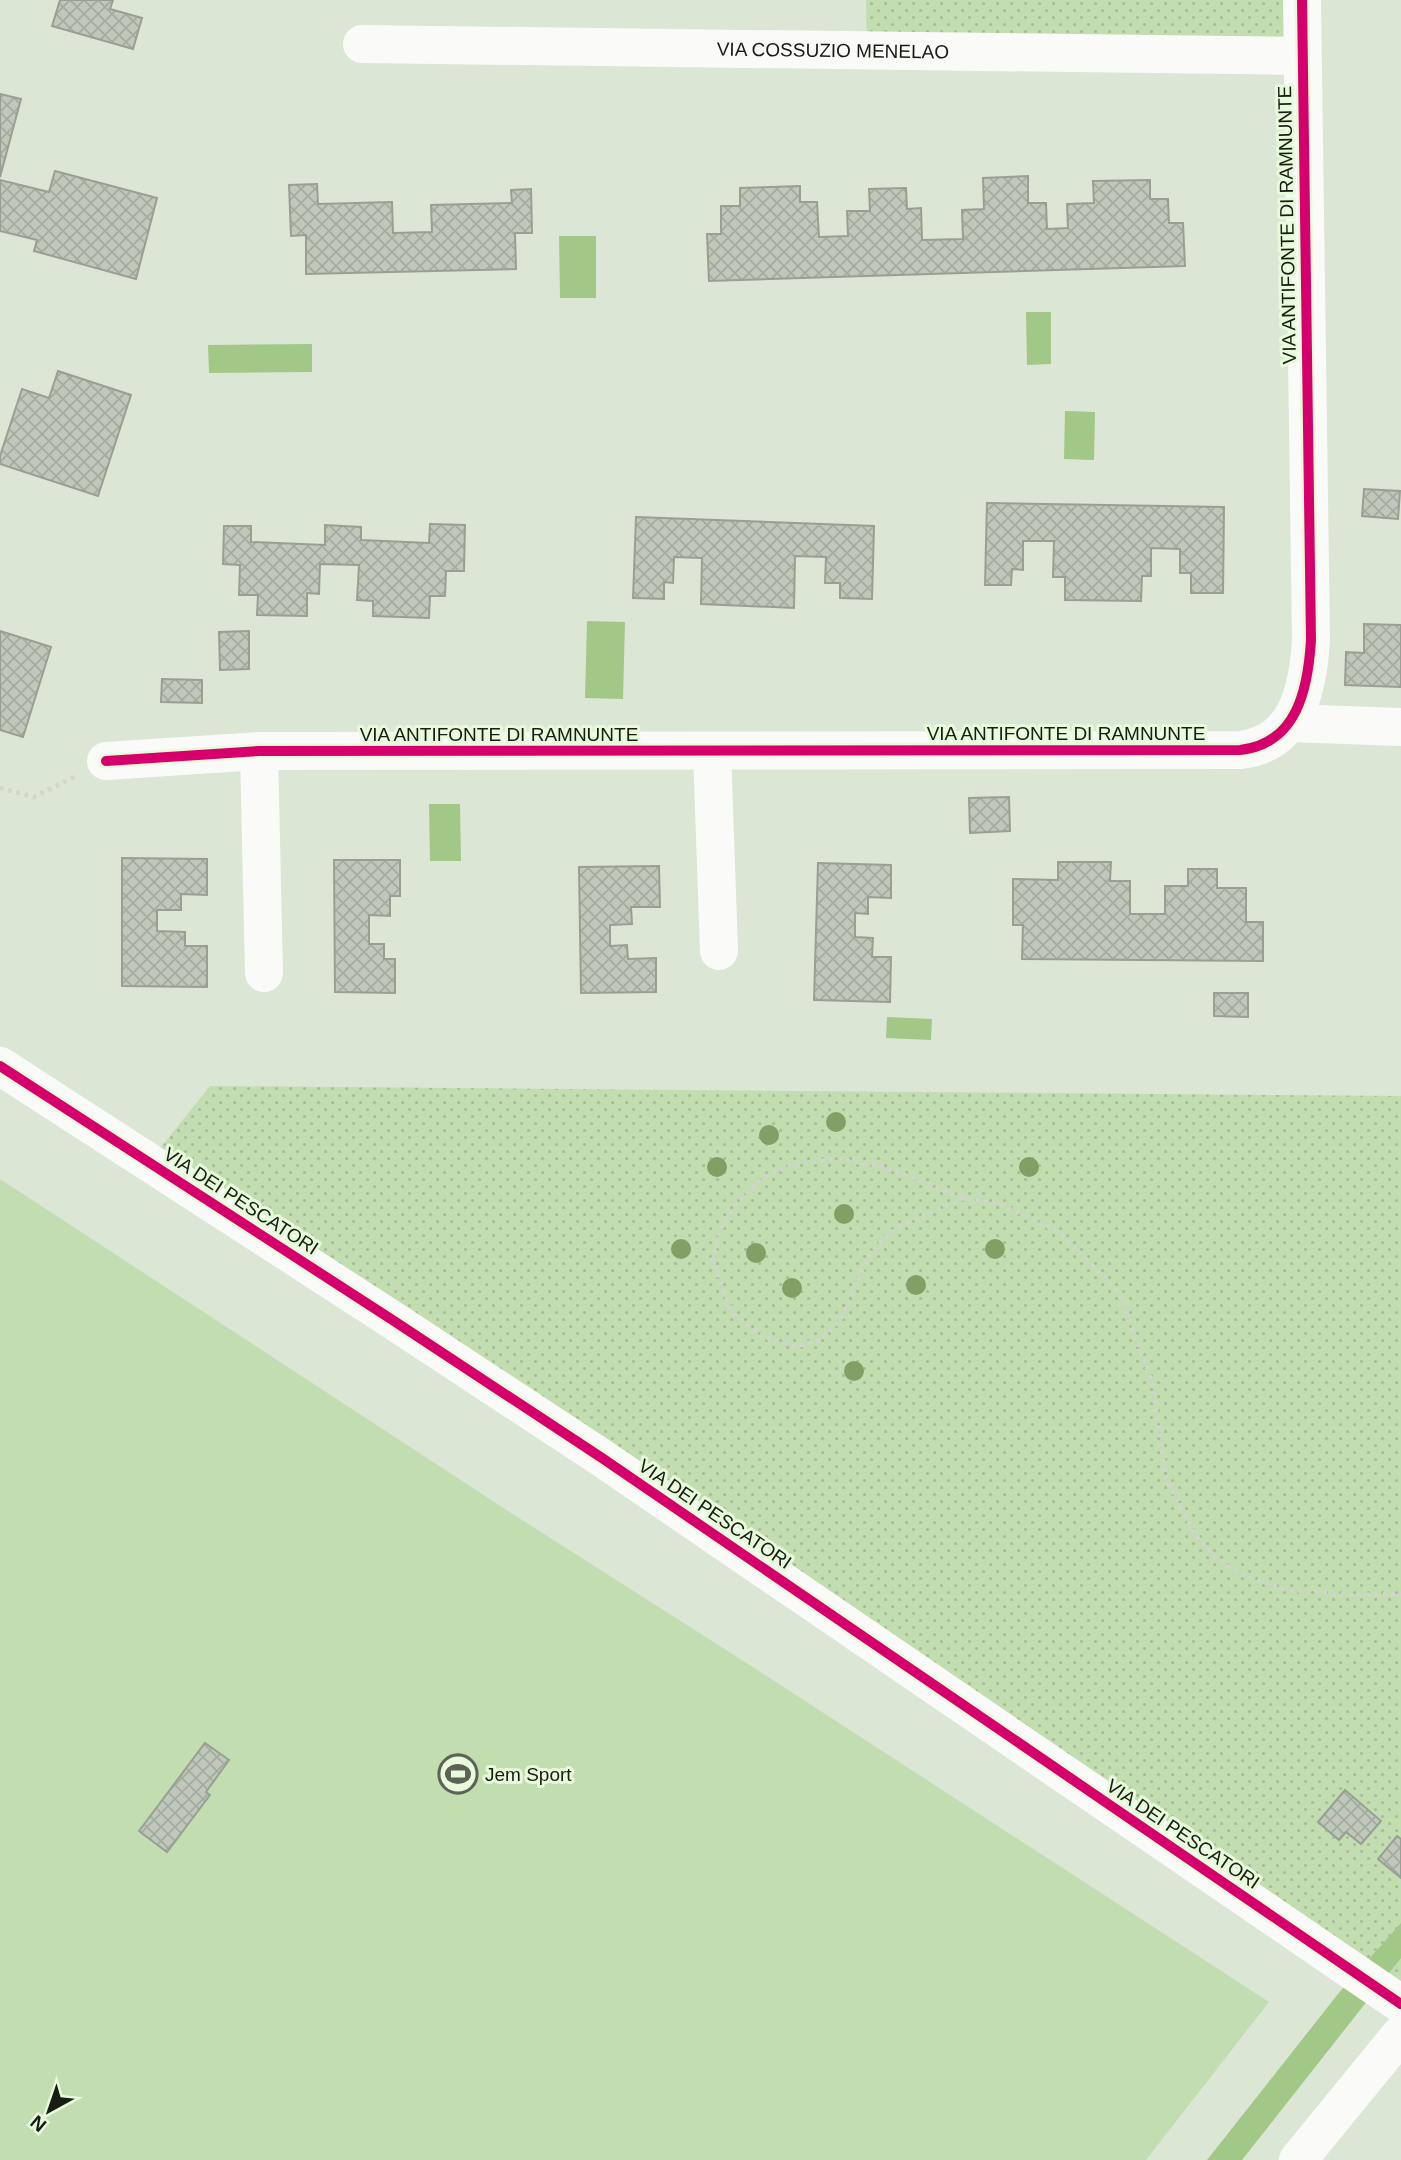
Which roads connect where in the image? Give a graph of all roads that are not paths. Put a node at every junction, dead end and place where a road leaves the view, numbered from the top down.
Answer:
1 (1302, 0) edge
2 (362, 44) dead end
3 (1302, 56) junction
4 (1290, 723) junction
5 (1401, 727) edge
6 (259, 751) junction
7 (712, 751) junction
8 (106, 761) road end
9 (719, 951) dead end
10 (264, 973) dead end
11 (0, 1066) edge
12 (1395, 2000) edge
13 (1401, 2034) edge
14 (1298, 2160) edge

1 - 3 street, VIA ANTIFONTE DI RAMNUNTE
2 - 3 street, VIA COSSUZIO MENELAO
3 - 4 street, VIA ANTIFONTE DI RAMNUNTE
4 - 5 street
4 - 7 street, VIA ANTIFONTE DI RAMNUNTE
6 - 7 street, VIA ANTIFONTE DI RAMNUNTE
6 - 8 street, VIA ANTIFONTE DI RAMNUNTE
6 - 10 street
7 - 9 street
11 - 12 street, VIA DEI PESCATORI
13 - 14 street

